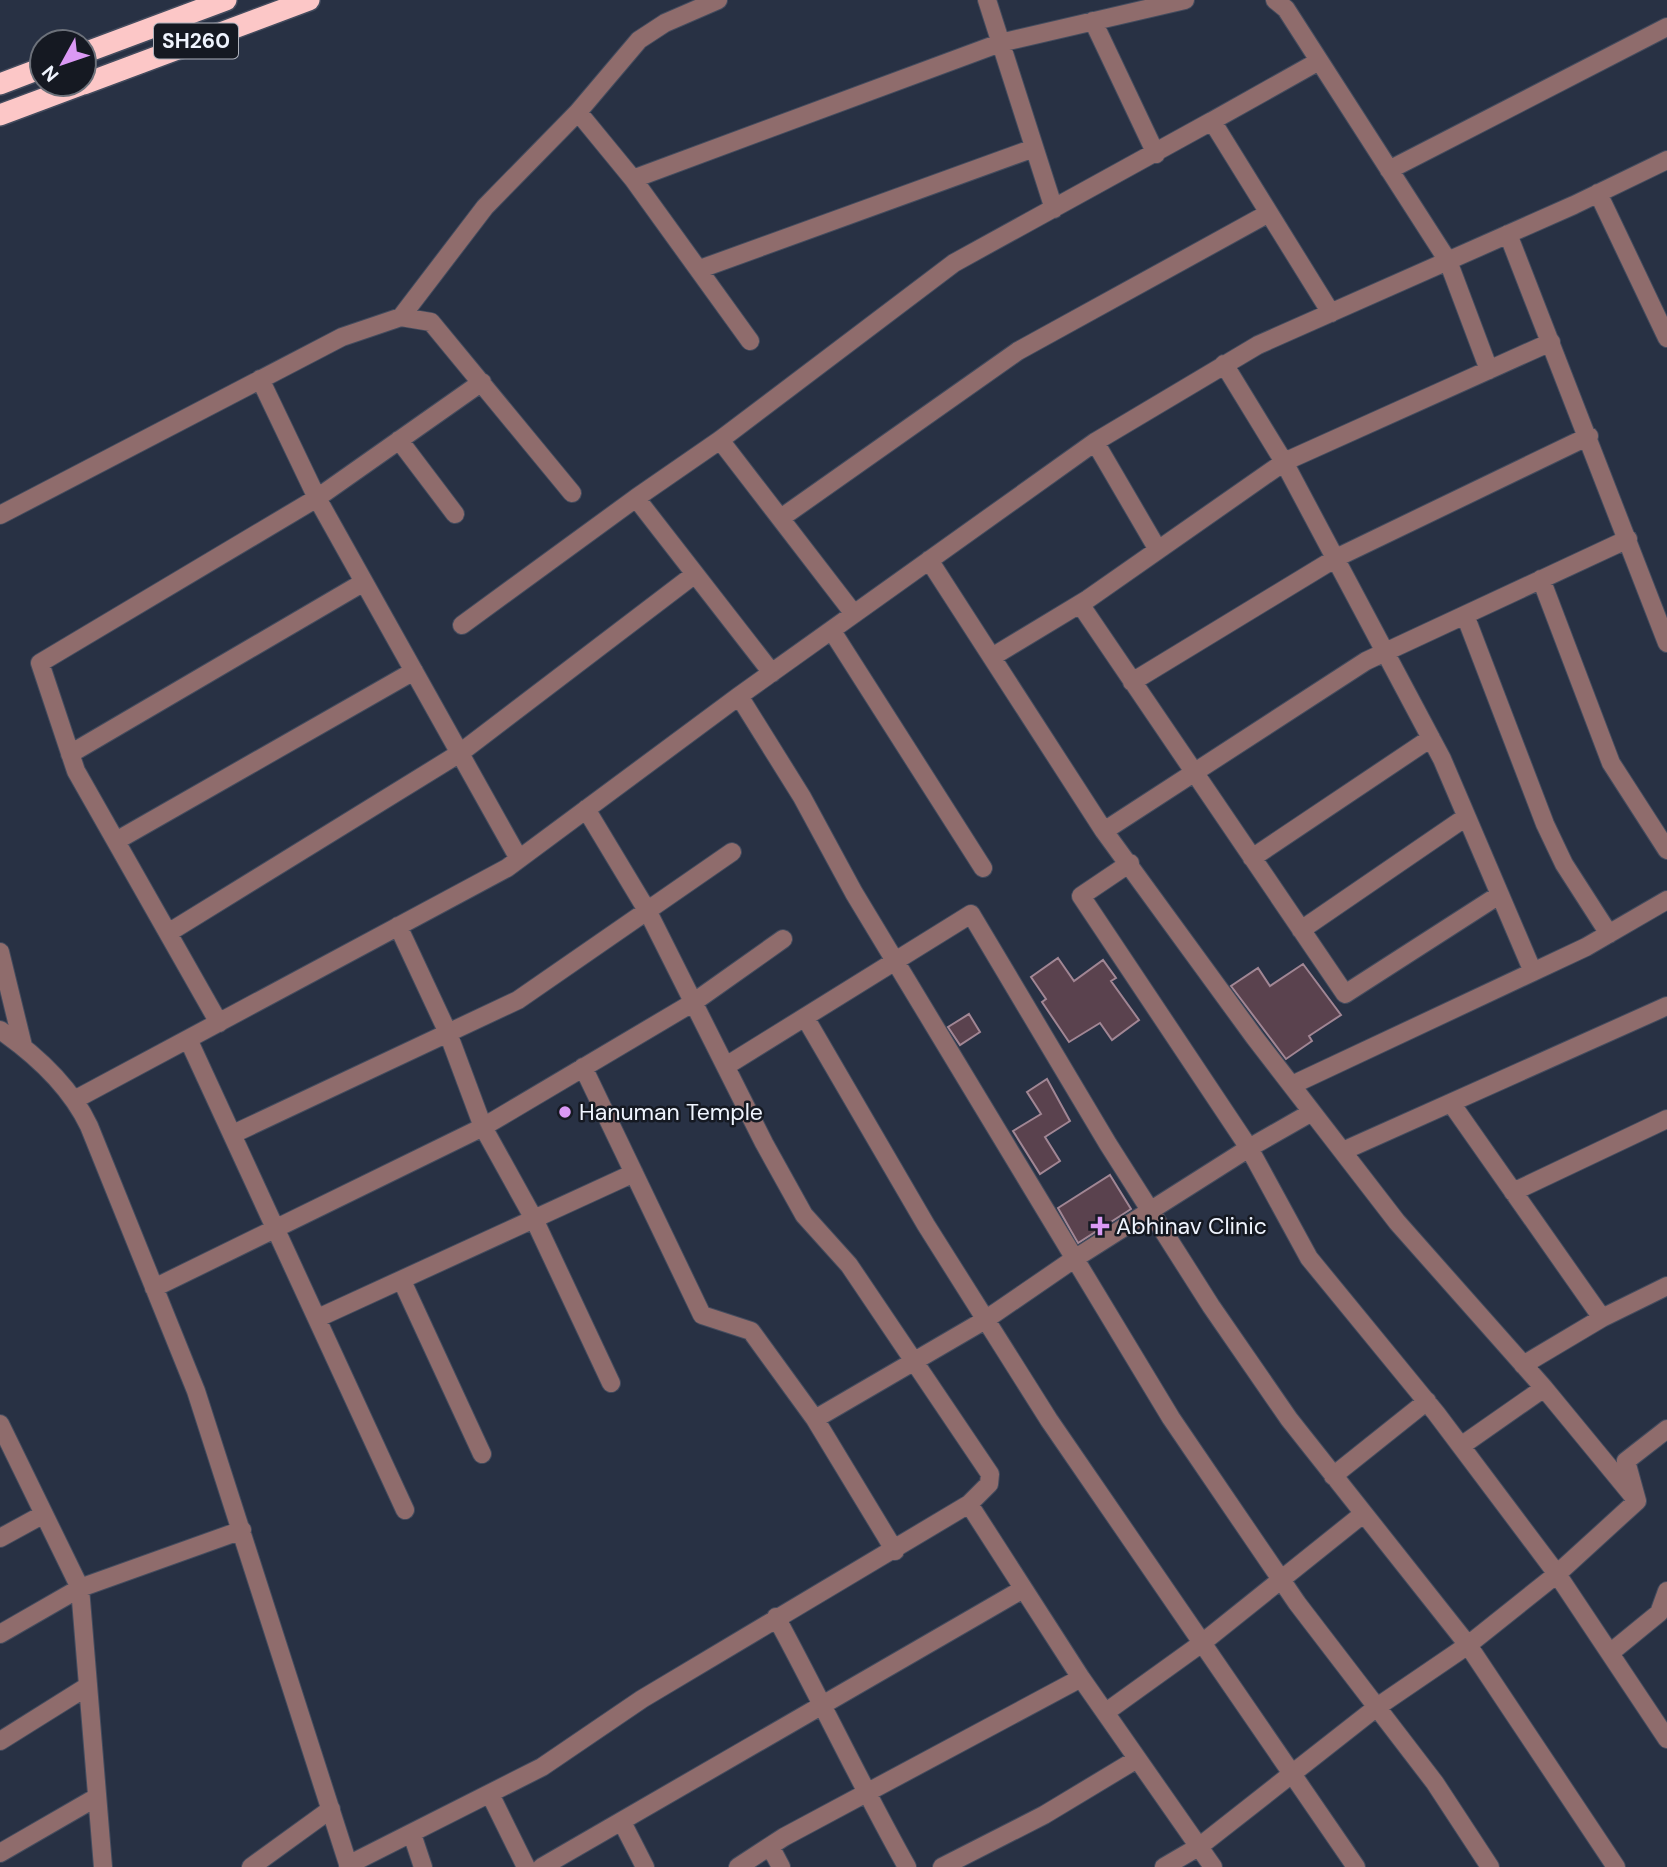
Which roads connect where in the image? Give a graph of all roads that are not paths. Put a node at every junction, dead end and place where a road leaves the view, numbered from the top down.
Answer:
1 (226, 0) edge
2 (309, 0) edge
3 (718, 0) edge
4 (987, 0) edge
5 (1185, 0) edge
6 (1275, 0) edge
7 (1093, 21) junction
8 (1667, 27) edge
9 (1000, 43) junction
10 (98, 47) edge
11 (1319, 61) junction
12 (28, 73) edge
13 (98, 78) edge
14 (0, 84) edge
15 (46, 98) edge
16 (578, 112) junction
17 (0, 115) edge
18 (1212, 121) junction
19 (1034, 148) junction
20 (1156, 154) junction
21 (1667, 160) edge
22 (1390, 170) junction
23 (634, 179) junction
24 (1598, 193) junction
25 (1054, 209) junction
26 (1269, 213) junction
27 (1508, 234) junction
28 (1448, 261) junction
29 (700, 269) junction
30 (1331, 313) junction
31 (401, 317) junction
32 (1667, 338) edge
33 (750, 341) dead end
34 (1551, 342) junction
35 (1224, 365) junction
36 (1489, 370) junction
37 (260, 379) junction
38 (482, 382) junction
39 (1588, 436) junction
40 (399, 440) junction
41 (720, 440) junction
42 (1095, 442) junction
43 (1284, 462) junction
44 (572, 492) dead end
45 (317, 498) junction
46 (636, 498) junction
47 (455, 514) dead end
48 (0, 515) edge
49 (780, 518) junction
50 (1628, 539) junction
51 (1158, 550) junction
52 (1336, 558) junction
53 (929, 560) junction
54 (695, 574) junction
55 (1541, 579) junction
56 (364, 582) junction
57 (1080, 604) junction
58 (854, 614) junction
59 (1465, 615) junction
60 (462, 625) dead end
61 (832, 631) junction
62 (1667, 643) edge
63 (1387, 652) junction
64 (992, 657) junction
65 (414, 671) junction
66 (772, 673) junction
67 (1132, 681) junction
68 (739, 696) junction
69 (1431, 738) junction
70 (460, 753) junction
71 (71, 754) junction
72 (1193, 773) junction
73 (586, 809) junction
74 (1466, 817) junction
75 (1104, 831) junction
76 (116, 841) junction
77 (1667, 850) edge
78 (732, 852) dead end
79 (1252, 858) junction
80 (519, 859) junction
81 (1130, 863) junction
82 (983, 868) dead end
83 (1499, 895) junction
84 (1667, 900) edge
85 (648, 912) junction
86 (398, 926) junction
87 (1301, 930) junction
88 (168, 933) junction
89 (1609, 934) junction
90 (782, 939) dead end
91 (0, 952) edge
92 (897, 961) junction
93 (1533, 972) junction
94 (694, 1002) junction
95 (1667, 1006) edge
96 (806, 1020) junction
97 (219, 1023) junction
98 (0, 1030) edge
99 (448, 1033) junction
100 (188, 1040) junction
101 (23, 1046) junction
102 (726, 1066) junction
103 (583, 1067) junction
104 (1292, 1085) junction
105 (76, 1099) junction
106 (1451, 1103) junction
107 (1312, 1112) junction
108 (1667, 1119) edge
109 (483, 1127) junction
110 (233, 1135) junction
111 (1249, 1148) junction
112 (1343, 1152) junction
113 (634, 1173) junction
114 (1513, 1192) junction
115 (1151, 1210) junction
116 (534, 1220) junction
117 (277, 1228) junction
118 (1074, 1259) junction
119 (402, 1281) junction
120 (1667, 1286) edge
121 (154, 1288) junction
122 (318, 1318) junction
123 (1602, 1318) junction
124 (985, 1320) junction
125 (913, 1362) junction
126 (1522, 1365) junction
127 (611, 1383) dead end
128 (1544, 1388) junction
129 (1427, 1401) junction
130 (815, 1419) junction
131 (0, 1424) edge
132 (1667, 1429) edge
133 (1461, 1446) junction
134 (482, 1454) dead end
135 (1333, 1476) junction
136 (1637, 1502) junction
137 (969, 1504) junction
138 (405, 1510) dead end
139 (44, 1514) junction
140 (1363, 1514) junction
141 (242, 1530) junction
142 (0, 1538) edge
143 (895, 1551) junction
144 (1557, 1574) junction
145 (1282, 1580) junction
146 (80, 1588) junction
147 (1023, 1589) junction
148 (1667, 1591) edge
149 (776, 1617) junction
150 (0, 1634) edge
151 (1202, 1643) junction
152 (1468, 1645) junction
153 (1610, 1653) junction
154 (1081, 1678) junction
155 (88, 1686) junction
156 (823, 1702) junction
157 (1377, 1707) junction
158 (1106, 1712) junction
159 (1667, 1739) edge
160 (0, 1741) edge
161 (1137, 1759) junction
162 (1292, 1774) junction
163 (490, 1794) junction
164 (866, 1794) junction
165 (97, 1797) junction
166 (331, 1809) junction
167 (622, 1822) junction
168 (412, 1835) junction
169 (1200, 1846) junction
170 (771, 1848) junction
171 (0, 1853) edge
172 (349, 1866) edge
173 (103, 1867) edge
174 (251, 1867) edge
175 (423, 1867) edge
176 (526, 1867) edge
177 (542, 1867) edge
178 (645, 1867) edge
179 (738, 1867) edge
180 (781, 1867) edge
181 (907, 1867) edge
182 (942, 1867) edge
183 (1164, 1867) edge
184 (1213, 1867) edge
185 (1356, 1867) edge
186 (1490, 1867) edge
187 (1616, 1867) edge

1 - 10 highway, SH260
2 - 13 highway, SH260
3 - 16 street
4 - 9 street
5 - 7 street
6 - 11 street
7 - 9 street
7 - 20 street
8 - 22 street
9 - 19 street
9 - 23 street
11 - 18 street
11 - 22 street
12 - 14 highway
15 - 17 highway, SH260
16 - 23 street
16 - 31 street
18 - 20 street
18 - 26 street
19 - 25 street
19 - 29 street
20 - 25 street
21 - 24 street
22 - 28 street
23 - 29 street
24 - 27 street
24 - 32 street
25 - 41 street
26 - 30 street
26 - 49 street
27 - 28 street
27 - 34 street
28 - 30 street
28 - 36 street
29 - 33 street
30 - 35 street
31 - 37 street
31 - 38 street
34 - 36 street
34 - 39 street
35 - 42 street
35 - 43 street
36 - 43 street
37 - 45 street
37 - 48 street
38 - 40 street
38 - 44 street
39 - 50 street
39 - 52 street
40 - 45 street
40 - 47 street
41 - 46 street
41 - 49 street
42 - 51 street
42 - 53 street
43 - 51 street
43 - 52 street
45 - 56 street
45 - 71 street
46 - 54 street
46 - 60 street
49 - 58 street
50 - 55 street
50 - 62 street
51 - 57 street
52 - 63 street
52 - 67 street
53 - 58 street
53 - 64 street
54 - 66 street
54 - 70 street
55 - 59 street
55 - 77 street
56 - 65 street
56 - 71 street
57 - 64 street
57 - 67 street
58 - 61 street
59 - 63 street
59 - 89 street
61 - 66 street
61 - 82 street
63 - 69 street
63 - 72 street
64 - 75 street
65 - 70 street
65 - 76 street
66 - 68 street
67 - 72 street
68 - 73 street
68 - 92 street
69 - 74 street
69 - 79 street
70 - 80 street
70 - 88 street
71 - 76 street
72 - 75 street
72 - 79 street
73 - 80 street
73 - 85 street
74 - 83 street
74 - 87 street
75 - 81 street
76 - 88 street
78 - 85 street
79 - 87 street
80 - 86 street
81 - 104 street
81 - 111 street
83 - 87 street
83 - 93 street
84 - 89 street
85 - 94 street
85 - 99 street
86 - 97 street
86 - 99 street
88 - 97 street
89 - 93 street
90 - 94 street
91 - 101 street
92 - 96 street
92 - 115 street
92 - 118 street
93 - 104 street
94 - 102 street
94 - 103 street
95 - 106 street
96 - 102 street
96 - 124 street
97 - 100 street
98 - 101 street
99 - 109 street
99 - 110 street
100 - 105 street
100 - 110 street
101 - 105 street
102 - 125 street
103 - 109 street
103 - 113 street
104 - 107 street
105 - 121 street
106 - 112 street
106 - 114 street
107 - 111 street
107 - 112 street
108 - 114 street
109 - 116 street
109 - 117 street
110 - 117 street
111 - 115 street
111 - 129 street
112 - 126 street
113 - 116 street
113 - 130 street
114 - 123 street
115 - 118 street
115 - 135 street
116 - 119 street
116 - 127 street
117 - 121 street
117 - 122 street
118 - 124 street
118 - 145 street
119 - 122 street
119 - 134 street
120 - 123 street
121 - 141 street
122 - 138 street
123 - 126 street
124 - 125 street
124 - 151 street
125 - 130 street
125 - 137 street
126 - 128 street
128 - 133 street
128 - 136 street
129 - 133 street
129 - 135 street
130 - 143 street
131 - 139 street
132 - 136 street
133 - 144 street
135 - 140 street
136 - 144 street
137 - 143 street
137 - 147 street
139 - 142 street
139 - 146 street
140 - 145 street
140 - 152 street
141 - 146 street
141 - 166 street
143 - 149 street
144 - 152 street
144 - 153 street
145 - 151 street
145 - 157 street
146 - 150 street
146 - 155 street
147 - 154 street
147 - 156 street
148 - 153 street
149 - 156 street
149 - 163 street
151 - 158 street
151 - 162 street
152 - 157 street
152 - 187 street
153 - 159 street
154 - 158 street
154 - 164 street
155 - 160 street
155 - 165 street
156 - 164 street
156 - 167 street
157 - 162 street
157 - 186 street
158 - 161 street
161 - 169 street
161 - 182 street
162 - 169 street
162 - 185 street
163 - 168 street
163 - 176 street
164 - 170 street
164 - 181 street
165 - 171 street
165 - 173 street
166 - 172 street
166 - 174 street
167 - 177 street
167 - 178 street
168 - 172 street
168 - 175 street
169 - 183 street
169 - 184 street
170 - 179 street
170 - 180 street

